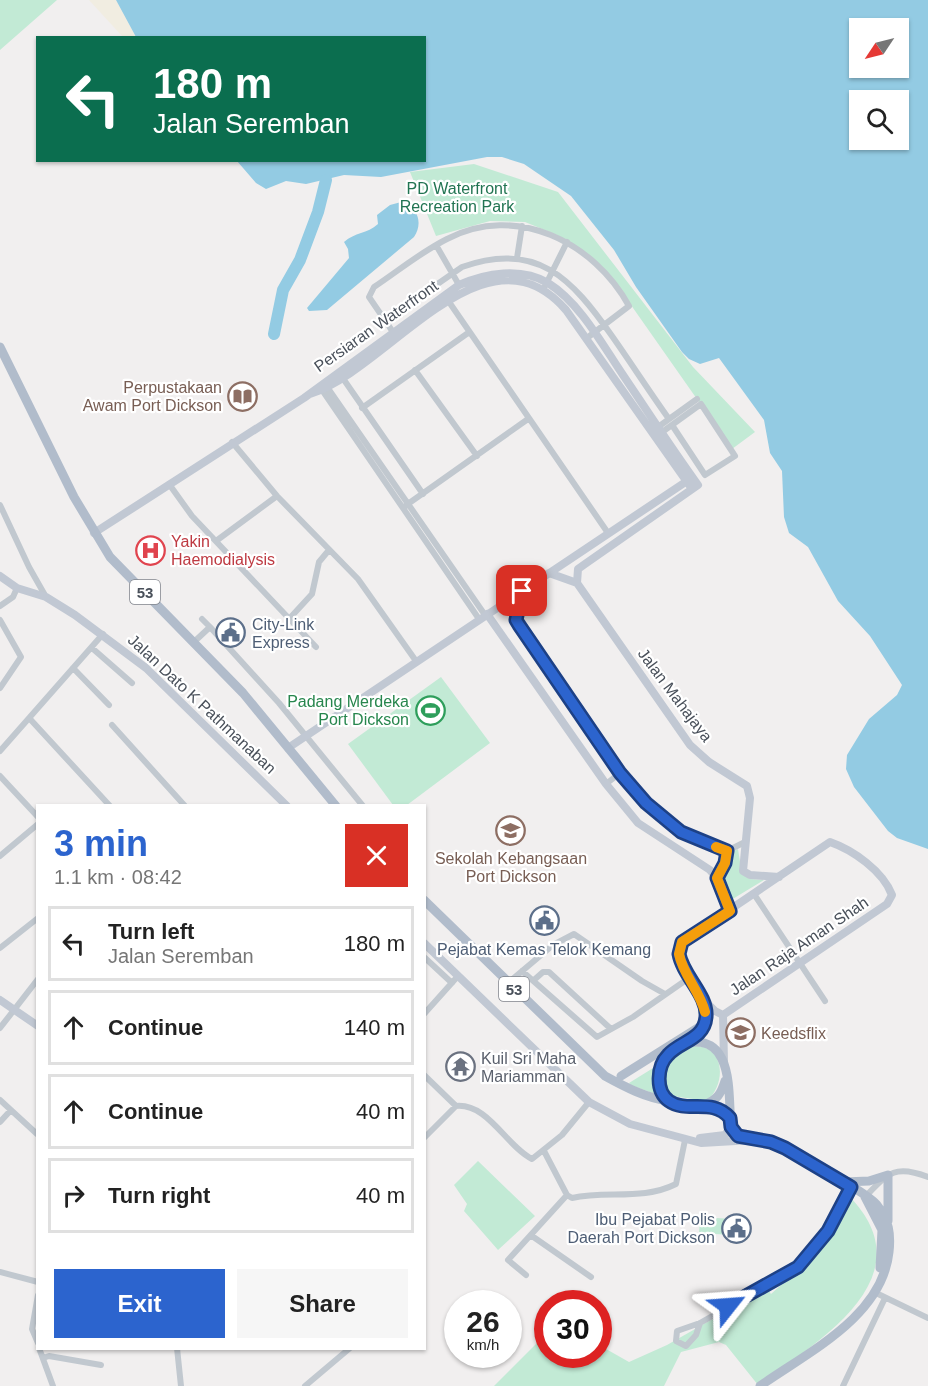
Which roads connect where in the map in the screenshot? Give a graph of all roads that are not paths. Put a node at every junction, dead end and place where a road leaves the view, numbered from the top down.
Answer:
1 (522, 226) junction
2 (567, 242) junction
3 (436, 245) junction
4 (517, 258) junction
5 (553, 271) junction
6 (452, 274) junction
7 (459, 285) junction
8 (545, 286) junction
9 (446, 299) junction
10 (384, 321) junction
11 (604, 324) junction
12 (468, 333) junction
13 (395, 335) junction
14 (590, 335) junction
15 (0, 347) edge
16 (626, 357) junction
17 (612, 366) junction
18 (415, 370) junction
19 (342, 377) junction
20 (323, 386) junction
21 (697, 399) dead end
22 (362, 408) junction
23 (528, 419) junction
24 (670, 422) junction
25 (658, 432) junction
26 (232, 442) junction
27 (477, 456) junction
28 (689, 479) junction
29 (169, 484) junction
30 (423, 494) junction
31 (277, 496) junction
32 (0, 505) edge
33 (405, 506) junction
34 (94, 533) junction
35 (609, 533) junction
36 (216, 541) junction
37 (329, 550) junction
38 (549, 573) junction
39 (0, 576) edge
40 (577, 582) junction
41 (17, 588) junction
42 (522, 591) junction
43 (46, 597) junction
44 (0, 606) edge
45 (484, 616) junction
46 (202, 619) dead end
47 (289, 619) junction
48 (0, 620) edge
49 (210, 627) junction
50 (104, 634) junction
51 (195, 641) junction
52 (316, 647) dead end
53 (92, 648) junction
54 (416, 661) junction
55 (73, 668) junction
56 (132, 683) dead end
57 (0, 688) edge
58 (109, 705) dead end
59 (30, 718) junction
60 (112, 725) dead end
61 (306, 735) junction
62 (288, 748) junction
63 (0, 751) edge
64 (620, 773) junction
65 (0, 776) edge
66 (606, 784) junction
67 (108, 804) edge
68 (183, 804) edge
69 (285, 804) edge
70 (334, 804) edge
71 (361, 804) edge
72 (36, 815) edge
73 (36, 826) edge
74 (745, 842) junction
75 (727, 851) junction
76 (0, 856) edge
77 (780, 877) junction
78 (717, 878) junction
79 (754, 894) junction
80 (426, 902) edge
81 (730, 911) junction
82 (36, 920) edge
83 (426, 945) edge
84 (0, 948) edge
85 (426, 958) edge
86 (800, 963) junction
87 (522, 971) junction
88 (688, 978) junction
89 (455, 980) junction
90 (534, 980) junction
91 (36, 982) edge
92 (508, 983) junction
93 (664, 994) junction
94 (701, 997) junction
95 (0, 1000) edge
96 (825, 1000) dead end
97 (16, 1010) junction
98 (426, 1012) edge
99 (723, 1015) junction
100 (704, 1024) junction
101 (36, 1025) edge
102 (0, 1028) edge
103 (611, 1029) junction
104 (686, 1043) junction
105 (668, 1054) junction
106 (724, 1062) junction
107 (605, 1076) junction
108 (621, 1076) junction
109 (726, 1076) junction
110 (426, 1077) edge
111 (0, 1100) edge
112 (669, 1101) junction
113 (589, 1102) junction
114 (456, 1106) junction
115 (702, 1106) junction
116 (10, 1110) junction
117 (0, 1122) edge
118 (730, 1122) junction
119 (36, 1133) edge
120 (426, 1136) edge
121 (685, 1140) junction
122 (757, 1140) junction
123 (544, 1151) junction
124 (888, 1175) junction
125 (928, 1177) edge
126 (846, 1184) junction
127 (567, 1194) junction
128 (866, 1197) junction
129 (888, 1224) junction
130 (532, 1236) junction
131 (0, 1272) edge
132 (526, 1275) dead end
133 (591, 1277) dead end
134 (36, 1281) edge
135 (876, 1288) junction
136 (885, 1298) junction
137 (36, 1306) edge
138 (928, 1318) edge
139 (700, 1323) dead end
140 (36, 1338) edge
141 (40, 1350) edge
142 (177, 1350) edge
143 (348, 1350) edge
144 (43, 1358) junction
145 (101, 1365) dead end
146 (53, 1386) edge
147 (182, 1386) edge
148 (305, 1386) edge
149 (760, 1386) edge
150 (843, 1386) edge

1 - 2 street, Persiaran Waterfront
1 - 3 street, Persiaran Waterfront
1 - 4 street
2 - 5 street
2 - 11 street, Persiaran Waterfront
3 - 6 street
3 - 10 street, Persiaran Waterfront
4 - 5 street
4 - 6 street
5 - 8 street
5 - 11 street
6 - 7 street
6 - 10 street
7 - 8 street, Persiaran Waterfront
7 - 9 street, Persiaran Waterfront
8 - 9 street, Persiaran Waterfront
8 - 14 street, Persiaran Waterfront
9 - 12 street
9 - 13 street, Persiaran Waterfront
10 - 13 street
11 - 14 street
11 - 16 street
12 - 18 street
12 - 23 street
13 - 19 street, Persiaran Waterfront
13 - 20 street, Persiaran Waterfront
14 - 17 street, Persiaran Waterfront
15 - 34 main road, 53
16 - 17 street
16 - 24 street
17 - 25 street, Persiaran Waterfront
18 - 22 street
18 - 27 street
19 - 20 street, Persiaran Waterfront
19 - 22 street
20 - 26 street, Persiaran Waterfront
20 - 33 street
21 - 24 street
22 - 30 street
23 - 27 street
23 - 35 street
24 - 24 street
24 - 25 street
25 - 28 street, Persiaran Waterfront
26 - 29 street, Persiaran Waterfront
26 - 31 street
27 - 30 street
28 - 35 street
28 - 40 street
29 - 34 street, Persiaran Waterfront
29 - 36 street
30 - 33 street
31 - 36 street
31 - 37 street
32 - 43 street
33 - 45 street
34 - 51 main road, 53
35 - 38 street
36 - 47 street
37 - 47 street
37 - 54 street
38 - 40 street
38 - 42 street
39 - 41 street, Jalan Dato K Pathmanaban
40 - 74 street, Jalan Mahajaya
41 - 43 street, Jalan Dato K Pathmanaban
41 - 44 street
42 - 45 street
42 - 64 street
43 - 50 street, Jalan Dato K Pathmanaban
45 - 54 street
45 - 66 street
46 - 49 street
47 - 52 street
48 - 57 street
49 - 51 street
49 - 61 street
50 - 53 street
50 - 69 street, Jalan Dato K Pathmanaban
51 - 62 main road, 53
53 - 55 street
53 - 56 street
54 - 61 street
55 - 58 street
55 - 59 street
59 - 63 street
59 - 67 street
60 - 68 street
61 - 62 street
61 - 71 street
62 - 70 main road, 53
64 - 66 street
64 - 75 street
65 - 72 street
66 - 78 street
73 - 76 street
74 - 75 street
74 - 77 street
75 - 78 street
77 - 79 street
77 - 86 street, Jalan Raja Aman Shah
78 - 81 street
79 - 81 street
79 - 86 street
80 - 92 main road, 53
81 - 88 street
82 - 84 street
83 - 89 street
85 - 89 street
86 - 96 street
86 - 99 street, Jalan Raja Aman Shah
87 - 90 street
87 - 92 street
87 - 93 street
88 - 93 street
88 - 94 street
89 - 98 street
89 - 113 street
90 - 103 street
90 - 103 street
91 - 97 street
92 - 107 main road, 53
93 - 103 street
94 - 99 street
94 - 100 street
95 - 97 street
97 - 101 street
97 - 102 street
99 - 106 street, Jalan Raja Aman Shah
100 - 104 street
100 - 108 main road
104 - 105 main road
104 - 106 main road
105 - 108 main road
105 - 112 main road
106 - 109 main road
107 - 108 main road
107 - 112 main road, 53
109 - 115 main road
109 - 118 main road
110 - 114 street
111 - 116 street
112 - 115 main road
113 - 121 street
113 - 123 street
114 - 120 street
114 - 123 street
115 - 118 main road
116 - 117 street
116 - 119 street
118 - 121 street
118 - 122 main road
121 - 122 street
121 - 127 street
122 - 126 main road
123 - 127 street
124 - 125 street
124 - 126 main road
124 - 128 street
124 - 129 main road
126 - 128 main road
126 - 139 street
127 - 130 street
128 - 129 main road
128 - 135 main road
129 - 135 main road
130 - 132 street
130 - 133 street
131 - 134 street
135 - 136 street
135 - 149 main road
136 - 138 street
136 - 150 street
137 - 140 street
141 - 144 street
142 - 147 street
143 - 148 street
144 - 145 street
144 - 146 street

